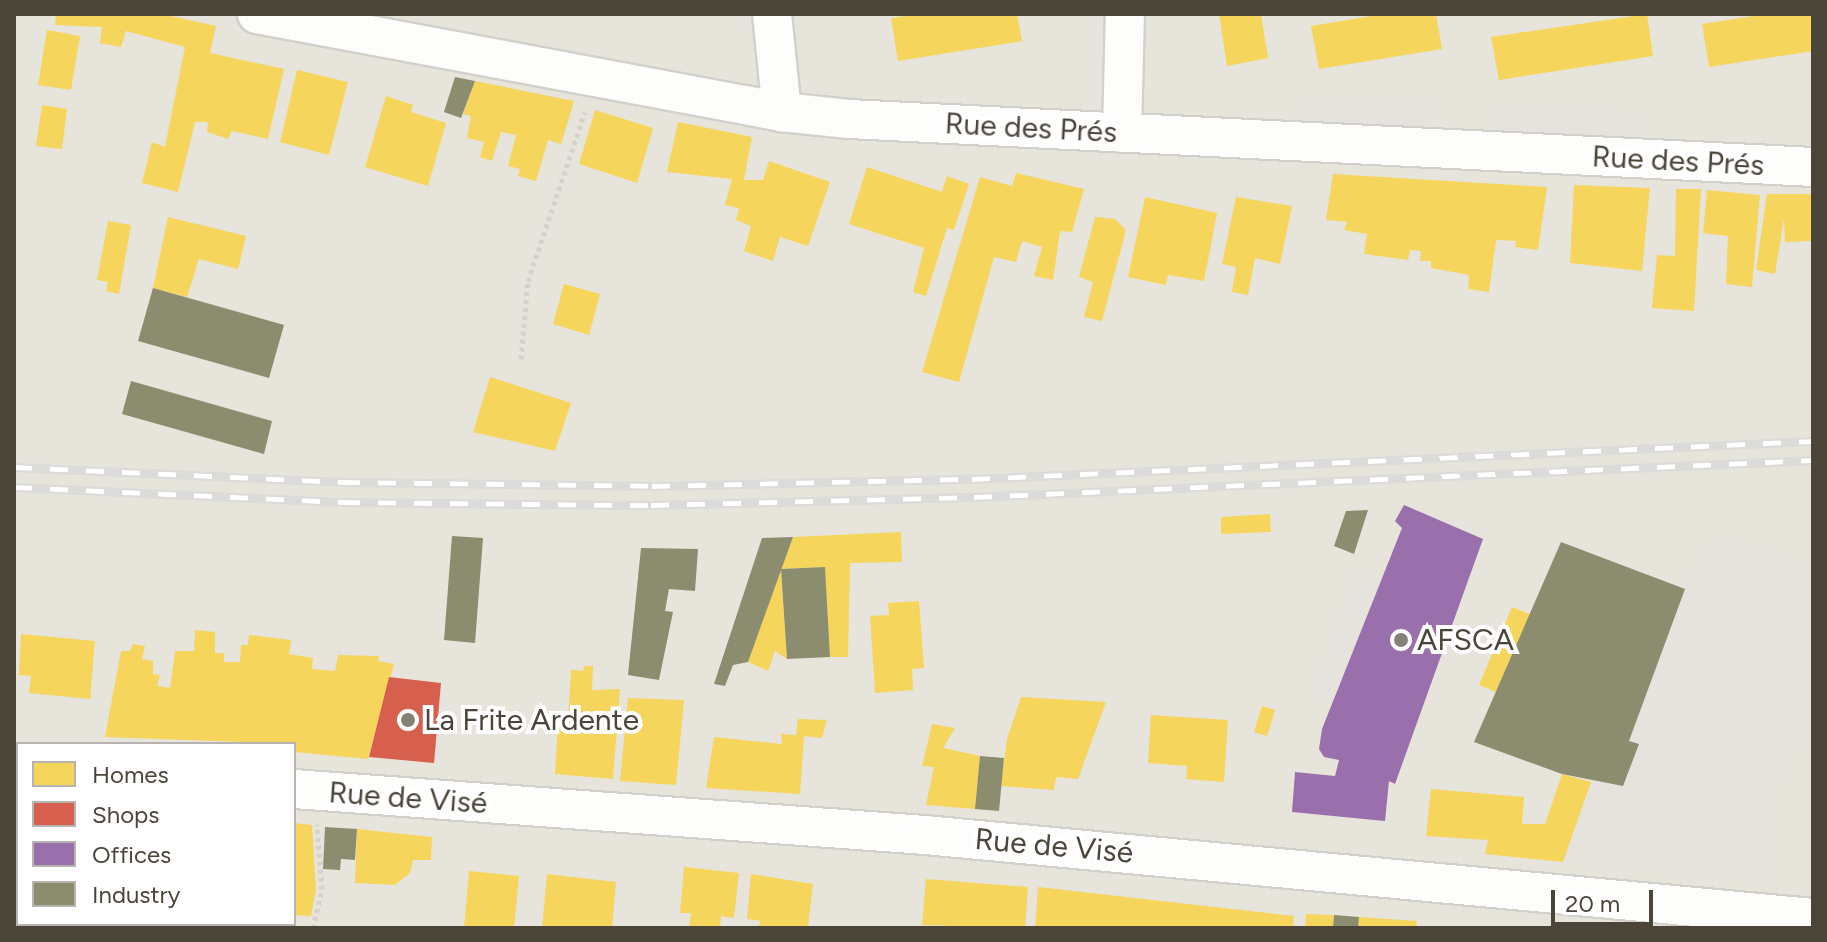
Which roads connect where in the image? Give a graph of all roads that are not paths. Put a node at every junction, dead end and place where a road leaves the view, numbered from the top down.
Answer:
1 (257, 14) edge
2 (772, 14) edge
3 (1125, 14) edge
4 (782, 112) junction
5 (1122, 133) junction
6 (1813, 167) edge
7 (304, 790) edge
8 (1813, 918) edge

1 - 4 street, Rue des Prés
2 - 4 street
3 - 5 street
4 - 5 street, Rue des Prés
5 - 6 street, Rue des Prés
7 - 8 street, Rue de Visé

